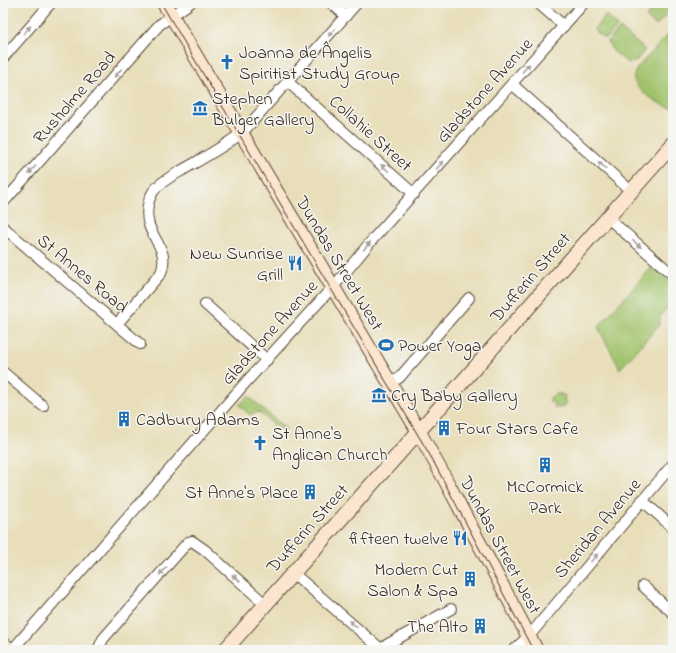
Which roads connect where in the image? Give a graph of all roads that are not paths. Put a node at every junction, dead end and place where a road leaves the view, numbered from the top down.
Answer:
1 (51, 3) edge
2 (164, 3) edge
3 (190, 3) edge
4 (331, 3) edge
5 (357, 3) edge
6 (538, 3) edge
7 (584, 3) edge
8 (171, 15) junction
9 (346, 16) junction
10 (564, 26) junction
11 (3, 58) edge
12 (288, 82) junction
13 (512, 84) junction
14 (241, 133) junction
15 (673, 144) edge
16 (631, 191) junction
17 (414, 194) junction
18 (3, 202) edge
19 (608, 218) junction
20 (3, 227) edge
21 (673, 275) edge
22 (332, 286) junction
23 (469, 298) dead end
24 (205, 304) dead end
25 (118, 324) junction
26 (140, 344) dead end
27 (267, 360) junction
28 (3, 372) edge
29 (390, 383) junction
30 (44, 406) dead end
31 (419, 432) junction
32 (673, 464) edge
33 (642, 500) junction
34 (673, 528) edge
35 (293, 573) junction
36 (643, 586) dead end
37 (265, 604) junction
38 (451, 609) dead end
39 (673, 613) edge
40 (528, 636) junction
41 (3, 644) edge
42 (11, 650) edge
43 (98, 650) edge
44 (225, 650) edge
45 (381, 650) edge
46 (514, 650) edge
47 (536, 650) edge

11 -> 1 street
2 - 8 main road, Dundas Street West
3 - 8 street, Rusholme Road
4 - 9 street
5 - 9 street
6 - 10 street
7 - 10 street, Gladstone Avenue
8 - 14 main road, Dundas Street West
8 -> 18 street, Rusholme Road
9 -> 12 street
13 -> 10 street, Gladstone Avenue
12 - 14 street
17 -> 12 street, Collahie Street
16 -> 13 street
17 -> 13 street, Gladstone Avenue
14 - 22 main road, Dundas Street West
14 - 25 street
15 - 16 main road, Dufferin Street
16 - 19 main road, Dufferin Street
22 -> 17 street, Gladstone Avenue
19 -> 21 street
19 - 31 main road, Dufferin Street
20 - 25 street, St Annes Road
22 - 27 street, Gladstone Avenue
22 - 29 main road, Dundas Street West
23 - 29 street
24 - 27 street
25 - 26 street, St Annes Road
27 - 42 street, Gladstone Avenue
28 - 30 street
29 - 31 main road, Dundas Street West
31 - 35 main road, Dufferin Street
31 - 40 main road, Dundas Street West
32 - 33 street, Sheridan Avenue
33 - 34 street
40 -> 33 street, Sheridan Avenue
35 - 37 main road, Dufferin Street
45 -> 35 street
36 - 39 street
37 -> 43 street
37 - 44 main road, Dufferin Street
38 - 45 street
40 - 46 street, Sheridan Avenue
40 - 47 main road, Dundas Street West
41 - 42 main road

